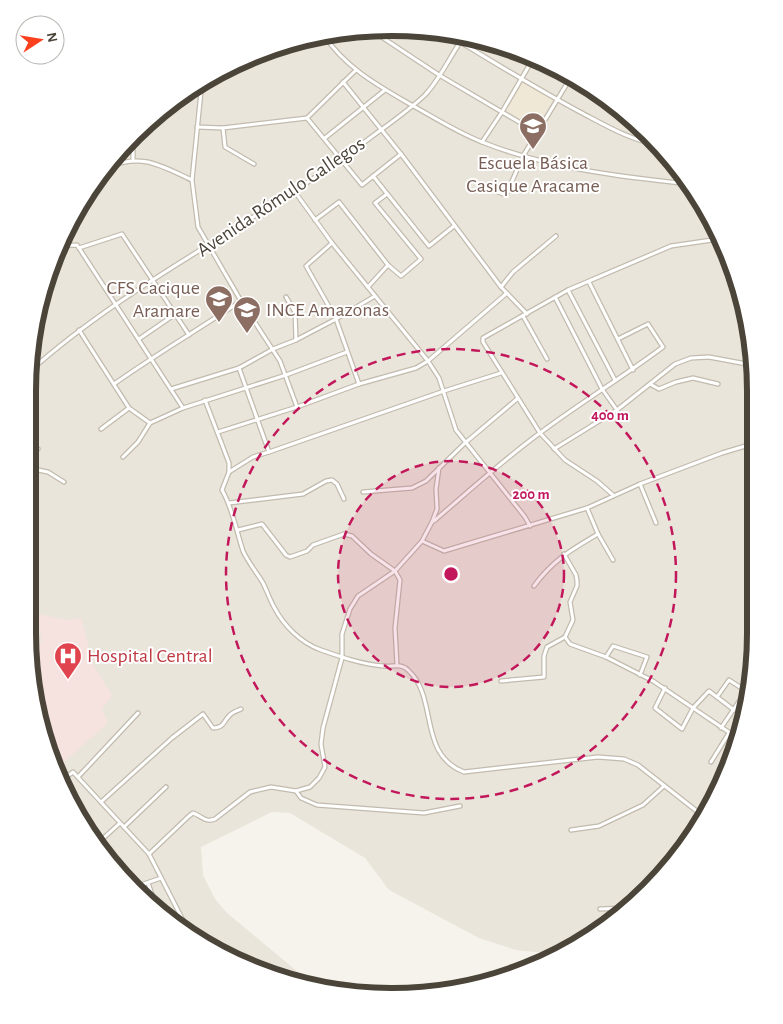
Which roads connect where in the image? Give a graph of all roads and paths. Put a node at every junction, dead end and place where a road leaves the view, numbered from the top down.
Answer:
1 (381, 36) edge
2 (329, 42) edge
3 (460, 42) edge
4 (462, 43) edge
5 (530, 64) edge
6 (356, 70) junction
7 (438, 75) junction
8 (522, 79) junction
9 (343, 82) junction
10 (567, 83) edge
11 (386, 90) junction
12 (201, 92) edge
13 (556, 99) junction
14 (413, 105) junction
15 (363, 108) junction
16 (502, 112) junction
17 (307, 118) junction
18 (197, 126) junction
19 (223, 128) junction
20 (381, 130) junction
21 (536, 132) junction
22 (325, 138) junction
23 (482, 142) junction
24 (645, 142) edge
25 (133, 147) edge
26 (401, 154) junction
27 (523, 156) junction
28 (133, 160) junction
29 (342, 160) junction
30 (119, 164) edge
31 (254, 164) dead end
32 (373, 176) junction
33 (192, 180) junction
34 (679, 183) edge
35 (482, 186) dead end
36 (295, 192) junction
37 (387, 194) junction
38 (315, 220) junction
39 (454, 226) junction
40 (556, 236) dead end
41 (713, 240) edge
42 (332, 244) junction
43 (68, 246) edge
44 (209, 246) junction
45 (79, 248) junction
46 (388, 265) junction
47 (152, 280) junction
48 (589, 282) junction
49 (368, 287) junction
50 (501, 287) junction
51 (568, 290) junction
52 (507, 293) junction
53 (375, 296) junction
54 (286, 297) dead end
55 (555, 298) junction
56 (241, 301) junction
57 (116, 304) junction
58 (174, 315) junction
59 (525, 315) junction
60 (336, 319) junction
61 (79, 330) junction
62 (189, 336) junction
63 (139, 339) junction
64 (618, 339) junction
65 (296, 340) junction
66 (273, 349) junction
67 (347, 352) junction
68 (151, 358) junction
69 (547, 359) dead end
70 (428, 361) junction
71 (746, 364) edge
72 (37, 365) edge
73 (239, 368) junction
74 (633, 370) junction
75 (502, 373) junction
76 (286, 375) junction
77 (614, 380) junction
78 (114, 384) junction
79 (359, 384) junction
80 (650, 384) junction
81 (718, 384) dead end
82 (246, 388) junction
83 (171, 389) junction
84 (602, 389) junction
85 (444, 391) junction
86 (517, 399) junction
87 (205, 400) junction
88 (297, 407) junction
89 (130, 408) junction
90 (182, 408) junction
91 (617, 410) junction
92 (257, 419) junction
93 (150, 423) junction
94 (101, 429) dead end
95 (218, 432) junction
96 (540, 433) junction
97 (465, 443) junction
98 (747, 446) edge
99 (554, 449) junction
100 (269, 452) junction
101 (123, 457) dead end
102 (440, 468) junction
103 (36, 470) edge
104 (229, 472) junction
105 (490, 473) junction
106 (64, 482) dead end
107 (640, 484) junction
108 (363, 492) dead end
109 (613, 495) junction
110 (344, 498) dead end
111 (229, 503) junction
112 (587, 508) junction
113 (432, 522) junction
114 (656, 523) dead end
115 (530, 526) junction
116 (238, 530) junction
117 (598, 534) junction
118 (422, 541) junction
119 (564, 554) junction
120 (612, 560) dead end
121 (394, 571) junction
122 (534, 586) dead end
123 (565, 637) junction
124 (342, 658) junction
125 (606, 658) junction
126 (397, 665) junction
127 (640, 675) junction
128 (501, 681) dead end
129 (665, 688) junction
130 (742, 689) edge
131 (717, 697) junction
132 (740, 701) edge
133 (693, 708) junction
134 (241, 709) dead end
135 (734, 710) junction
136 (138, 713) dead end
137 (720, 728) junction
138 (729, 733) junction
139 (732, 735) edge
140 (711, 762) dead end
141 (67, 776) edge
142 (78, 777) junction
143 (664, 786) junction
144 (166, 787) dead end
145 (296, 790) junction
146 (101, 802) junction
147 (460, 806) dead end
148 (698, 812) edge
149 (120, 823) junction
150 (124, 827) junction
151 (571, 830) dead end
152 (103, 839) edge
153 (148, 854) junction
154 (161, 878) junction
155 (148, 883) junction
156 (141, 885) edge
157 (152, 896) edge
158 (615, 908) edge
159 (600, 909) dead end
160 (183, 920) edge

1 - 7 street
2 - 6 street
3 - 7 street, Avenida Rómulo Gallegos
4 - 8 street
5 - 8 street
6 - 9 street
6 - 11 street
7 - 14 street, Avenida Rómulo Gallegos
7 - 16 street
8 - 13 street
8 - 16 street
9 - 15 street
9 - 17 street
10 - 13 street
11 - 14 street
11 - 15 street
12 - 18 street
13 - 21 street
13 - 24 street
14 - 20 street, Avenida Rómulo Gallegos
14 - 23 street
15 - 20 street
15 - 22 street
16 - 21 street
16 - 23 street
17 - 19 street
17 - 22 street
18 - 19 street
18 - 33 street
19 - 31 street
20 - 26 street
20 - 29 street, Avenida Rómulo Gallegos
21 - 27 street
22 - 29 street
23 - 27 street
25 - 28 street
26 - 32 street
26 - 39 street
27 - 34 street
27 - 35 street
28 - 30 street
28 - 33 street
29 - 32 street
29 - 36 street, Avenida Rómulo Gallegos
32 - 37 street
33 - 44 street
36 - 38 street
36 - 44 street, Avenida Rómulo Gallegos
37 - 39 street
37 - 46 street
38 - 42 street
38 - 46 street
39 - 50 street
40 - 50 street
41 - 48 street
42 - 49 street
42 - 60 street
43 - 45 street
44 - 47 street, Avenida Rómulo Gallegos
44 - 56 street
45 - 47 street
45 - 57 street
46 - 49 street
47 - 57 street, Avenida Rómulo Gallegos
47 - 58 street
48 - 51 street
48 - 64 street
49 - 53 street
50 - 52 street
51 - 55 street
51 - 77 street
52 - 59 street
52 - 70 street
53 - 60 street
53 - 70 street
54 - 65 street
55 - 59 street
55 - 84 street
56 - 62 street
56 - 66 street
57 - 61 street, Avenida Rómulo Gallegos
57 - 63 street
58 - 62 street
58 - 63 street
59 - 69 street
59 - 75 street
60 - 65 street
60 - 67 street
61 - 72 street, Avenida Rómulo Gallegos
61 - 78 street
62 - 68 street
63 - 68 street
64 - 74 street
64 - 74 street
65 - 66 street
66 - 73 street
66 - 76 street
67 - 76 street
67 - 79 street
68 - 78 street
68 - 83 street
70 - 79 street
70 - 85 street
71 - 80 street
73 - 82 street
73 - 83 street
74 - 77 street
75 - 85 street
75 - 86 street
76 - 82 street
76 - 88 street
77 - 84 street
78 - 89 street
79 - 88 street
80 - 81 street
80 - 91 street
82 - 87 street
82 - 92 street
83 - 90 street
84 - 91 street
84 - 96 street
85 - 97 street
85 - 100 street
86 - 96 street
86 - 97 street
87 - 90 street
87 - 95 street
88 - 92 street
89 - 93 street
89 - 94 street
90 - 93 street
91 - 99 street
92 - 95 street
92 - 100 street
93 - 101 street
95 - 104 street
96 - 99 street
96 - 105 street
97 - 102 street
97 - 105 street
98 - 107 street
99 - 109 street
100 - 104 street
102 - 108 street
102 - 113 street
103 - 106 street
104 - 111 street
105 - 113 street
105 - 115 street
107 - 109 street
107 - 114 street
109 - 112 street
110 - 111 street
111 - 116 street
112 - 115 street
112 - 117 street
113 - 118 street
115 - 118 street
116 - 121 street
116 - 124 street
117 - 119 street
117 - 120 street
118 - 121 street
119 - 122 street
119 - 123 street
121 - 124 street
121 - 126 street
123 - 125 street
123 - 128 street
124 - 126 street
124 - 145 street
125 - 127 street
125 - 127 street
126 - 143 street
127 - 129 street
129 - 133 street
129 - 133 street
130 - 131 street
131 - 133 street
131 - 135 street
132 - 135 street
133 - 137 street
134 - 146 street
135 - 137 street
136 - 142 street
137 - 138 street
138 - 139 street
138 - 140 street
141 - 142 street
142 - 146 street
143 - 148 street
143 - 151 street
144 - 150 street
145 - 147 street
145 - 153 street
146 - 149 street
149 - 150 street
149 - 152 street
150 - 153 street
153 - 154 street
154 - 155 street
154 - 160 street
155 - 156 street
155 - 157 street
158 - 159 street

